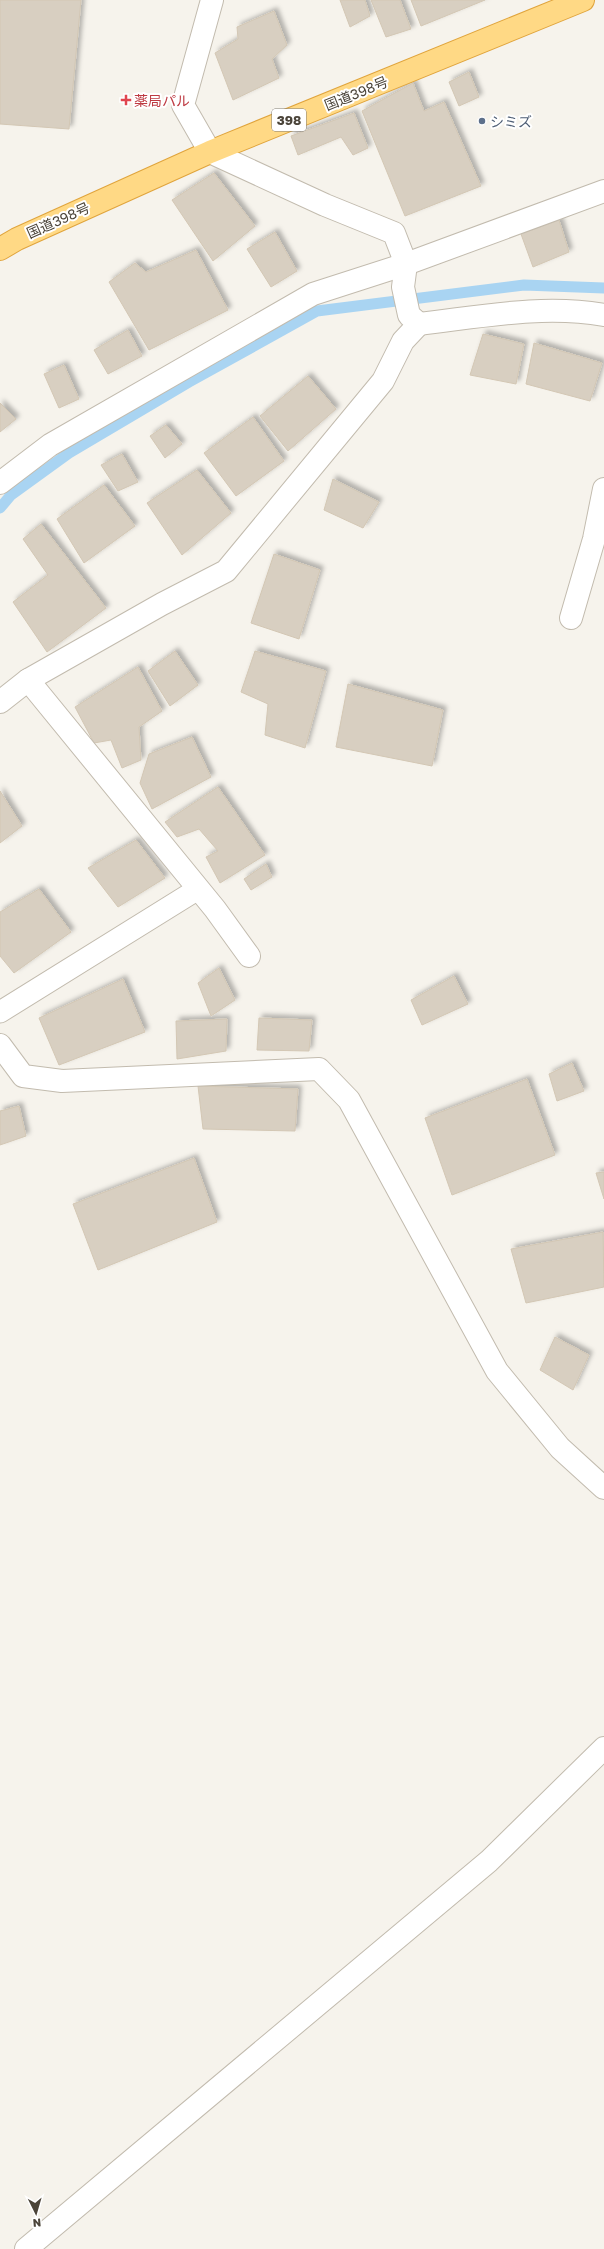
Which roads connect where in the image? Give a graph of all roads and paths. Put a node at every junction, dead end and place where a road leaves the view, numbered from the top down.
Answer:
1 (212, 0) edge
2 (583, 0) edge
3 (210, 152) junction
4 (604, 191) edge
5 (0, 249) edge
6 (406, 264) junction
7 (604, 315) edge
8 (414, 319) junction
9 (0, 483) edge
10 (604, 489) edge
11 (571, 618) dead end
12 (28, 680) junction
13 (0, 702) edge
14 (198, 889) junction
15 (249, 956) dead end
16 (0, 1012) edge
17 (0, 1045) edge
18 (604, 1488) edge
19 (604, 1748) edge
20 (26, 2249) edge

1 - 3 street
2 - 3 highway, 国道398号 / 398
3 - 5 highway, 国道398号 / 398
3 - 6 street
4 - 6 street
6 - 8 street
6 - 9 street
7 - 8 street
8 - 12 street
10 - 11 street
12 - 13 street
12 - 14 street
14 - 15 street
14 - 16 lane
17 - 18 street
19 - 20 street

